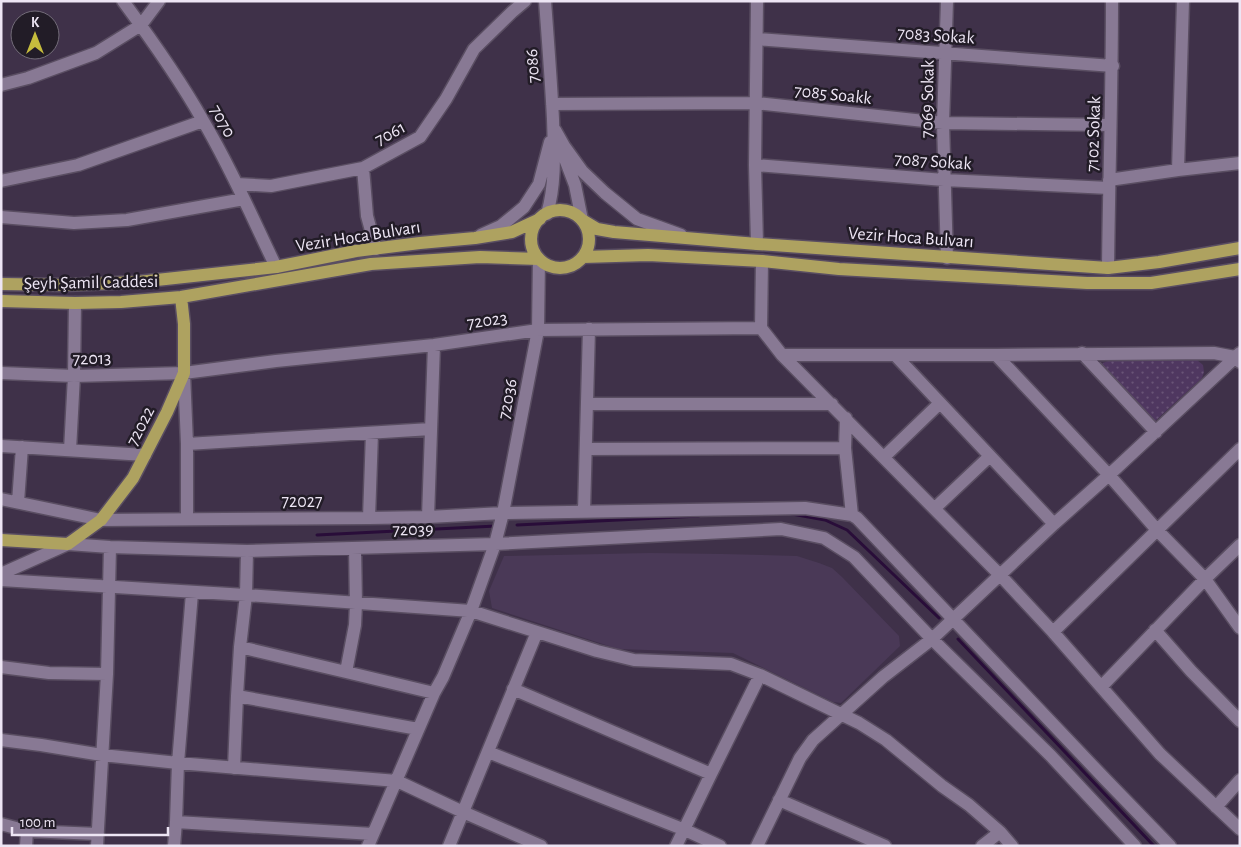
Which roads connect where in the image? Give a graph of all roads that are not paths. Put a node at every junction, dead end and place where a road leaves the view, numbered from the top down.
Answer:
1 (123, 1) edge
2 (159, 1) edge
3 (525, 1) edge
4 (546, 1) edge
5 (757, 1) edge
6 (947, 1) edge
7 (1183, 1) edge
8 (1110, 2) edge
9 (141, 25) junction
10 (757, 39) junction
11 (946, 54) junction
12 (1113, 66) junction
13 (1, 84) edge
14 (756, 103) junction
15 (552, 104) junction
16 (203, 121) junction
17 (944, 123) junction
18 (1110, 125) junction
19 (553, 128) junction
20 (1240, 163) edge
21 (756, 165) junction
22 (363, 168) junction
23 (1178, 170) junction
24 (944, 180) junction
25 (1, 181) edge
26 (237, 184) junction
27 (1109, 184) junction
28 (244, 199) junction
29 (543, 216) junction
30 (1, 217) edge
31 (582, 220) junction
32 (475, 238) junction
33 (692, 239) junction
34 (757, 244) junction
35 (1240, 248) edge
36 (376, 249) junction
37 (583, 257) junction
38 (947, 258) junction
39 (539, 259) junction
40 (762, 261) junction
41 (276, 267) junction
42 (1108, 268) junction
43 (1240, 269) edge
44 (179, 278) joint
45 (1, 284) edge
46 (181, 297) junction
47 (1, 300) edge
48 (75, 303) junction
49 (761, 328) junction
50 (589, 329) junction
51 (538, 330) junction
52 (434, 345) junction
53 (1082, 353) junction
54 (782, 355) junction
55 (996, 355) junction
56 (895, 356) junction
57 (1238, 357) edge
58 (184, 372) junction
59 (1, 373) edge
60 (74, 376) junction
61 (940, 403) junction
62 (587, 404) junction
63 (832, 404) junction
64 (846, 418) junction
65 (430, 429) junction
66 (1156, 432) junction
67 (372, 433) junction
68 (187, 444) junction
69 (1, 446) edge
70 (22, 447) junction
71 (844, 448) junction
72 (586, 449) junction
73 (1240, 449) edge
74 (70, 450) junction
75 (145, 455) junction
76 (990, 456) junction
77 (884, 457) junction
78 (1109, 475) junction
79 (1, 499) edge
80 (18, 502) junction
81 (936, 507) dead end
82 (584, 511) junction
83 (503, 513) junction
84 (852, 515) junction
85 (428, 517) junction
86 (370, 518) junction
87 (187, 519) junction
88 (101, 520) junction
89 (1054, 524) junction
90 (1157, 530) junction
91 (1, 540) edge
92 (68, 544) junction
93 (495, 544) junction
94 (1240, 545) edge
95 (110, 547) junction
96 (356, 548) junction
97 (247, 551) junction
98 (1, 574) edge
99 (1000, 575) junction
100 (1204, 579) junction
101 (1, 580) edge
102 (109, 587) junction
103 (192, 593) junction
104 (246, 595) junction
105 (356, 604) junction
106 (471, 612) junction
107 (954, 619) junction
108 (1240, 628) edge
109 (1155, 630) junction
110 (537, 632) junction
111 (1053, 632) junction
112 (932, 639) junction
113 (240, 647) junction
114 (1, 667) edge
115 (346, 672) junction
116 (107, 674) junction
117 (760, 675) junction
118 (1101, 687) junction
119 (513, 689) junction
120 (434, 693) junction
121 (237, 696) junction
122 (841, 714) junction
123 (1240, 721) edge
124 (418, 729) junction
125 (1, 740) edge
126 (488, 752) junction
127 (102, 755) junction
128 (178, 763) junction
129 (234, 768) junction
130 (711, 774) junction
131 (1240, 780) edge
132 (397, 781) junction
133 (779, 800) junction
134 (1216, 807) junction
135 (463, 812) junction
136 (176, 822) junction
137 (1, 824) edge
138 (1240, 829) edge
139 (685, 830) junction
140 (27, 831) junction
141 (1000, 832) junction
142 (98, 840) edge
143 (371, 840) edge
144 (26, 846) edge
145 (174, 846) edge
146 (449, 846) edge
147 (541, 846) edge
148 (676, 846) edge
149 (720, 846) edge
150 (757, 846) edge
151 (885, 846) edge
152 (982, 846) edge
153 (1012, 846) edge
154 (1135, 846) edge
155 (1170, 846) edge

1 - 9 street, 7070
2 - 9 street
3 - 22 street, 7061
4 - 15 street, 7086
5 - 10 street
6 - 11 street, 7069 Sokak
7 - 23 street
8 - 12 street, 7102 Sokak
9 - 13 street
9 - 16 street, 7070
10 - 11 street, 7083 Sokak
10 - 14 street
11 - 12 street, 7083 Sokak
11 - 17 street, 7069 Sokak
12 - 18 street, 7102 Sokak
14 - 15 street, 7085 Soakk
14 - 17 street, 7085 Soakk
14 - 21 street
15 - 19 street, 7086
16 - 25 street
16 - 26 street, 7070
17 - 18 street, 7085 Soakk
17 - 24 street, 7069 Sokak
18 - 27 street, 7102 Sokak
19 - 29 street, 7086
19 - 31 street
19 - 32 street
19 - 33 street
20 - 23 street, 7087 Sokak
21 - 24 street, 7087 Sokak
21 - 34 street
22 - 26 street, 7061
22 - 36 street
23 - 27 street, 7087 Sokak
24 - 27 street, 7087 Sokak
24 - 38 street, 7069 Sokak
26 - 28 street, 7070
27 - 42 street, 7102 Sokak
28 - 30 street
28 - 41 street, 7070
29 - 31 main road
29 - 32 main road, Vezir Hoca Bulvarı
29 - 39 main road
31 - 33 main road, Vezir Hoca Bulvarı
31 - 37 main road
32 - 36 main road, Vezir Hoca Bulvarı
33 - 34 main road, Vezir Hoca Bulvarı
34 - 38 main road, Vezir Hoca Bulvarı
35 - 42 main road, Vezir Hoca Bulvarı
36 - 41 main road, Vezir Hoca Bulvarı
37 - 39 main road
37 - 40 main road, Vezir Hoca Bulvarı
38 - 42 main road, Vezir Hoca Bulvarı
39 - 46 main road, Vezir Hoca Bulvarı
39 - 51 street, 72036
40 - 43 main road, Vezir Hoca Bulvarı
40 - 49 street
41 - 44 main road, Vezir Hoca Bulvarı
44 - 45 main road, Şeyh Şamil Caddesi
46 - 48 main road, Şeyh Şamil Caddesi
46 - 58 main road, 72022
47 - 48 main road, Şeyh Şamil Caddesi
48 - 60 street
49 - 50 street, 72023
49 - 54 street
50 - 51 street, 72023
50 - 62 street
51 - 52 street, 72023
51 - 83 street, 72036
52 - 58 street, 72023
52 - 65 street
53 - 55 street
53 - 57 street
53 - 66 street
54 - 56 street
54 - 63 street
55 - 56 street
55 - 78 street
56 - 61 street
57 - 66 street
58 - 60 street, 72013
58 - 68 street
58 - 75 main road, 72022
59 - 60 street, 72013
60 - 74 street
61 - 76 street
61 - 77 street
62 - 63 street
62 - 72 street
63 - 64 street
64 - 71 street
64 - 77 street
65 - 67 street
65 - 85 street
66 - 78 street
67 - 68 street
67 - 86 street
68 - 87 street
69 - 70 street
70 - 74 street
70 - 80 street
71 - 72 street
71 - 84 street
72 - 82 street
73 - 90 street
74 - 75 street
75 - 88 main road, 72022
76 - 81 street
76 - 89 street
77 - 99 street
78 - 89 street
78 - 90 street
79 - 80 street, 72027
80 - 88 street, 72027
82 - 83 street, 72027
82 - 84 street, 72027
83 - 85 street, 72027
83 - 93 street, 72036
84 - 107 street
85 - 86 street, 72027
86 - 87 street, 72027
87 - 88 street, 72027
88 - 92 main road, 72022
89 - 99 street
90 - 100 street
90 - 111 street
91 - 92 main road, 72039
92 - 95 street, 72039
92 - 98 street
93 - 96 street, 72039
93 - 106 street, 72036
93 - 112 street, 72039
94 - 100 street
95 - 97 street, 72039
95 - 102 street
96 - 97 street, 72039
96 - 105 street
97 - 104 street
99 - 107 street
99 - 111 street
100 - 108 street
100 - 109 street
101 - 102 street
102 - 103 street
102 - 116 street
103 - 104 street
103 - 128 street
104 - 105 street
104 - 113 street
105 - 106 street
105 - 115 street
106 - 110 street
106 - 120 street, 72036
107 - 112 street
107 - 155 street
109 - 118 street
109 - 123 street
110 - 117 street
110 - 119 street
111 - 118 street
112 - 122 street
112 - 154 street
113 - 115 street
113 - 121 street
114 - 116 street
115 - 120 street
116 - 127 street
117 - 122 street
117 - 130 street
118 - 134 street
119 - 126 street
119 - 130 street
120 - 124 street, 72036
121 - 124 street
121 - 129 street
122 - 133 street
122 - 141 street
124 - 132 street, 72036
125 - 127 street
126 - 135 street
126 - 139 street
127 - 128 street
127 - 142 street
128 - 129 street
128 - 136 street
129 - 132 street
130 - 139 street
131 - 134 street
132 - 135 street
132 - 143 street, 72036
133 - 150 street
133 - 151 street
134 - 138 street
135 - 146 street
135 - 147 street
136 - 143 street
136 - 145 street
137 - 140 street
139 - 148 street
139 - 149 street
140 - 142 street
140 - 144 street
141 - 152 street
141 - 153 street

